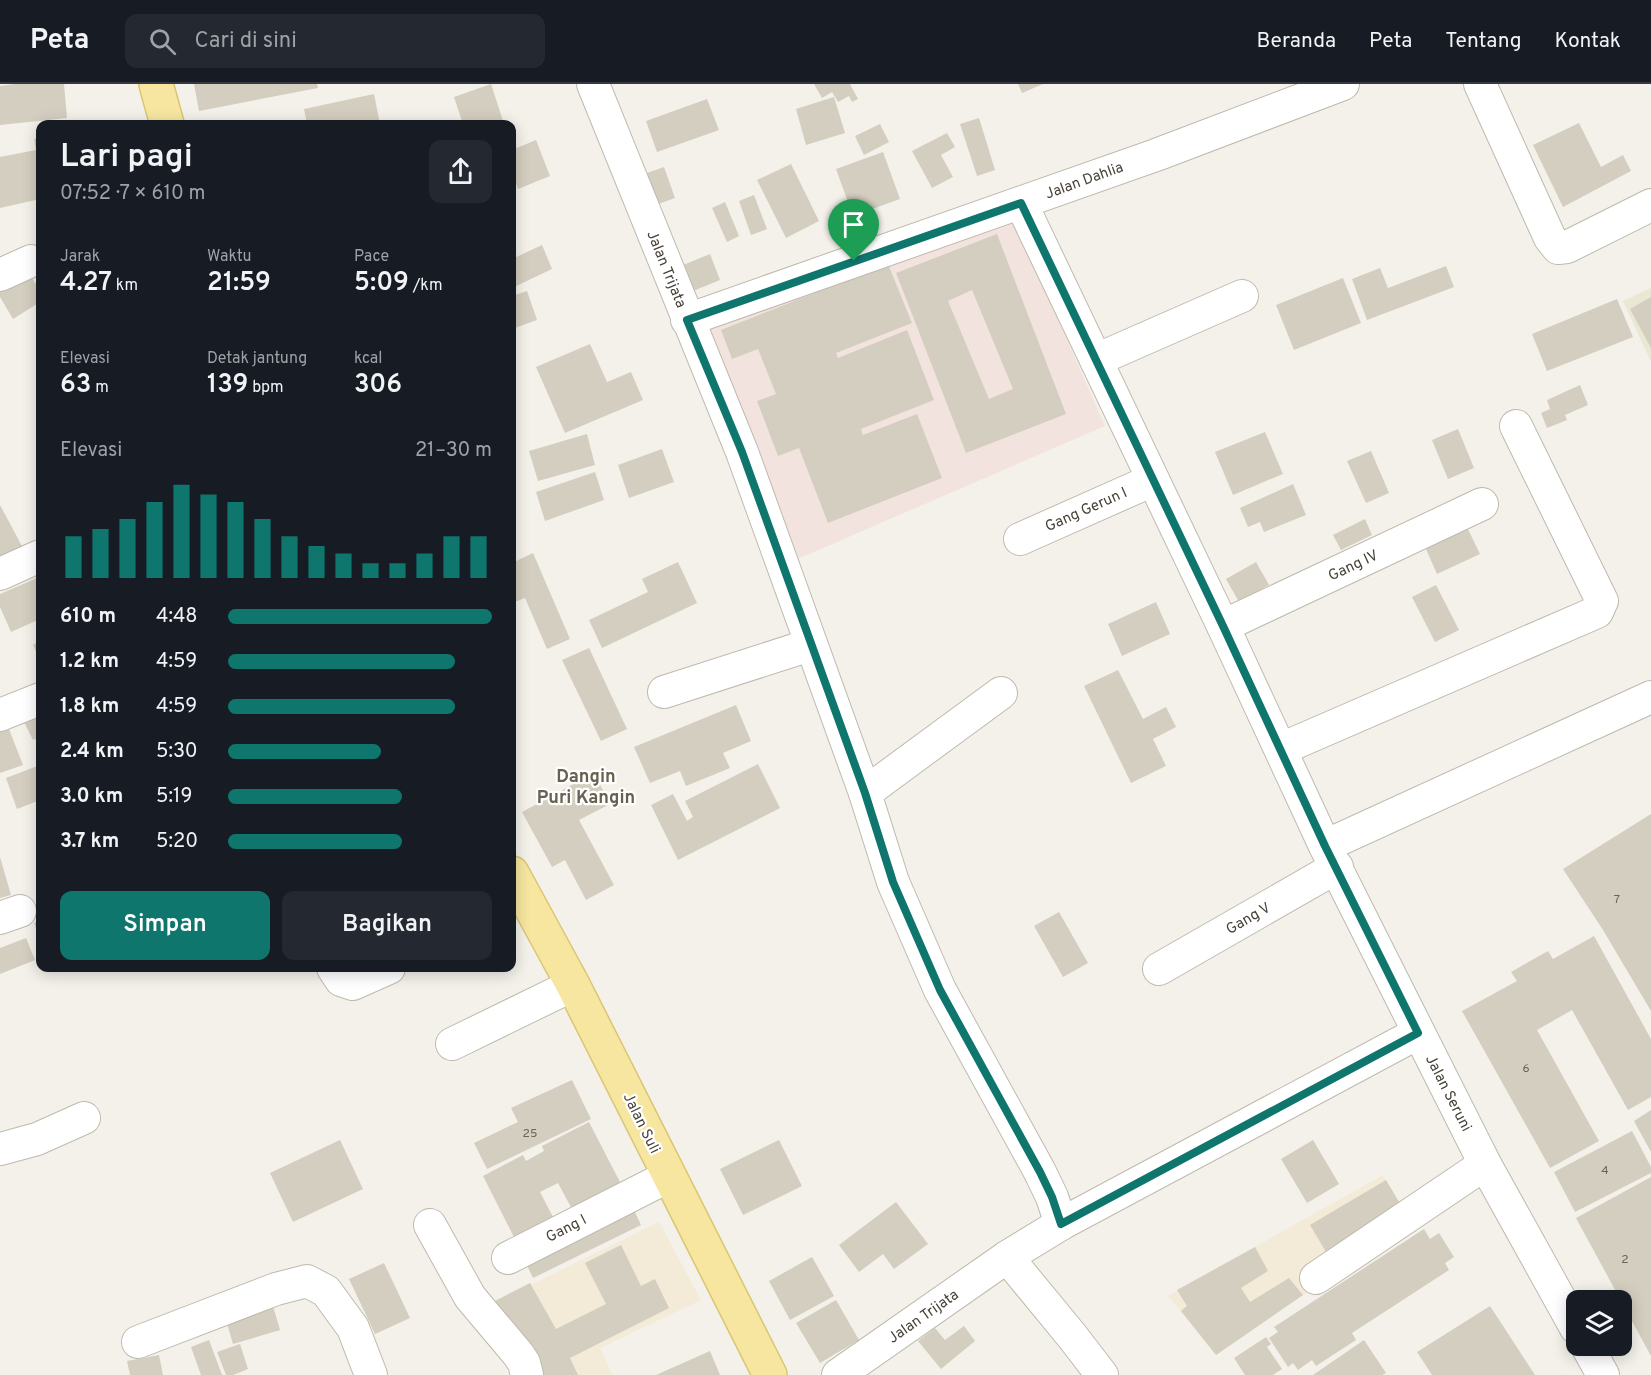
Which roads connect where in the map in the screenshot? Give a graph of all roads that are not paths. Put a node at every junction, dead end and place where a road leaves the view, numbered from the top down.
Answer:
1 (156, 84) edge
2 (593, 84) edge
3 (1343, 84) edge
4 (1480, 84) edge
5 (166, 120) edge
6 (1021, 203) junction
7 (1651, 205) edge
8 (31, 261) dead end
9 (0, 275) edge
10 (1242, 296) dead end
11 (687, 320) junction
12 (1096, 360) junction
13 (1516, 426) dead end
14 (1153, 480) junction
15 (1482, 504) dead end
16 (1020, 539) dead end
17 (36, 558) edge
18 (0, 574) edge
19 (1223, 626) junction
20 (810, 645) junction
21 (664, 692) dead end
22 (1001, 693) dead end
23 (1651, 697) edge
24 (36, 701) edge
25 (0, 715) edge
26 (1281, 749) junction
27 (865, 793) junction
28 (1331, 857) junction
29 (516, 890) edge
30 (520, 906) edge
31 (1159, 969) dead end
32 (336, 972) edge
33 (380, 972) edge
34 (573, 985) junction
35 (1418, 1033) junction
36 (452, 1044) dead end
37 (84, 1118) dead end
38 (0, 1149) edge
39 (1485, 1164) junction
40 (669, 1176) junction
41 (1061, 1224) junction
42 (430, 1225) dead end
43 (1007, 1257) junction
44 (508, 1258) dead end
45 (1316, 1278) dead end
46 (1566, 1310) edge
47 (138, 1342) dead end
48 (1593, 1356) edge
49 (371, 1375) edge
50 (527, 1375) edge
51 (770, 1375) edge
52 (838, 1375) edge
53 (1102, 1375) edge
54 (1603, 1375) edge

1 - 5 main road
2 - 11 street, Jalan Trijata
3 - 6 street, Jalan Dahlia
4 - 7 street
6 - 11 street, Jalan Dahlia
6 - 12 street, Jalan Seruni
8 - 9 street
10 - 12 street
11 - 20 street, Jalan Trijata
12 - 14 street, Jalan Seruni
13 - 26 street
14 - 16 street, Gang Gerun I
14 - 19 street, Jalan Seruni
15 - 19 street, Gang IV
17 - 18 street
19 - 26 street, Jalan Seruni
20 - 21 street
20 - 27 street, Jalan Trijata
22 - 27 street
23 - 28 street, Gang V
24 - 25 street
26 - 28 street, Jalan Seruni
27 - 41 street, Jalan Trijata
28 - 31 street, Gang V
28 - 35 street, Jalan Seruni
29 - 30 main road, Jalan Suli
30 - 34 main road, Jalan Suli
32 - 33 street
34 - 36 street
34 - 40 main road, Jalan Suli
35 - 39 street, Jalan Seruni
35 - 41 street
37 - 38 street
39 - 45 street
39 - 46 street, Jalan Seruni
40 - 44 street, Gang I
40 - 51 main road, Jalan Suli
41 - 43 street, Jalan Trijata
42 - 50 street
43 - 52 street, Jalan Trijata
43 - 53 street
47 - 49 street
48 - 54 street

